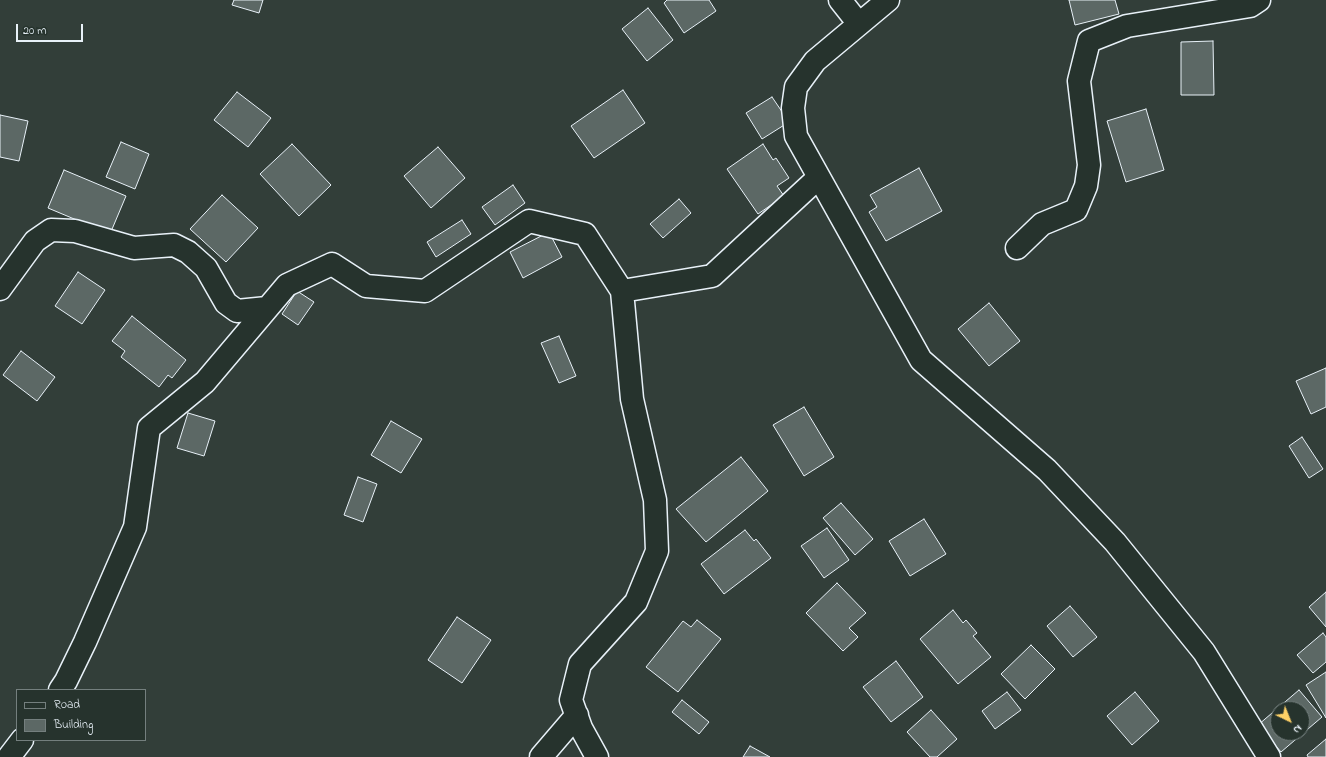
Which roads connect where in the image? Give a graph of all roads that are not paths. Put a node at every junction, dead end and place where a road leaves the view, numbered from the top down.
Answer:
1 (840, 0) edge
2 (888, 0) edge
3 (1259, 0) edge
4 (859, 24) junction
5 (818, 178) junction
6 (1017, 248) dead end
7 (0, 289) edge
8 (622, 291) junction
9 (267, 308) junction
10 (61, 689) edge
11 (577, 715) junction
12 (21, 741) edge
13 (9, 757) edge
14 (541, 757) edge
15 (597, 757) edge
16 (1269, 757) edge

1 - 4 street
2 - 4 street
3 - 6 street
4 - 5 street
5 - 8 street
5 - 16 street
7 - 9 street
8 - 9 street
8 - 11 street
9 - 10 street
11 - 14 street
11 - 15 street
12 - 13 street

